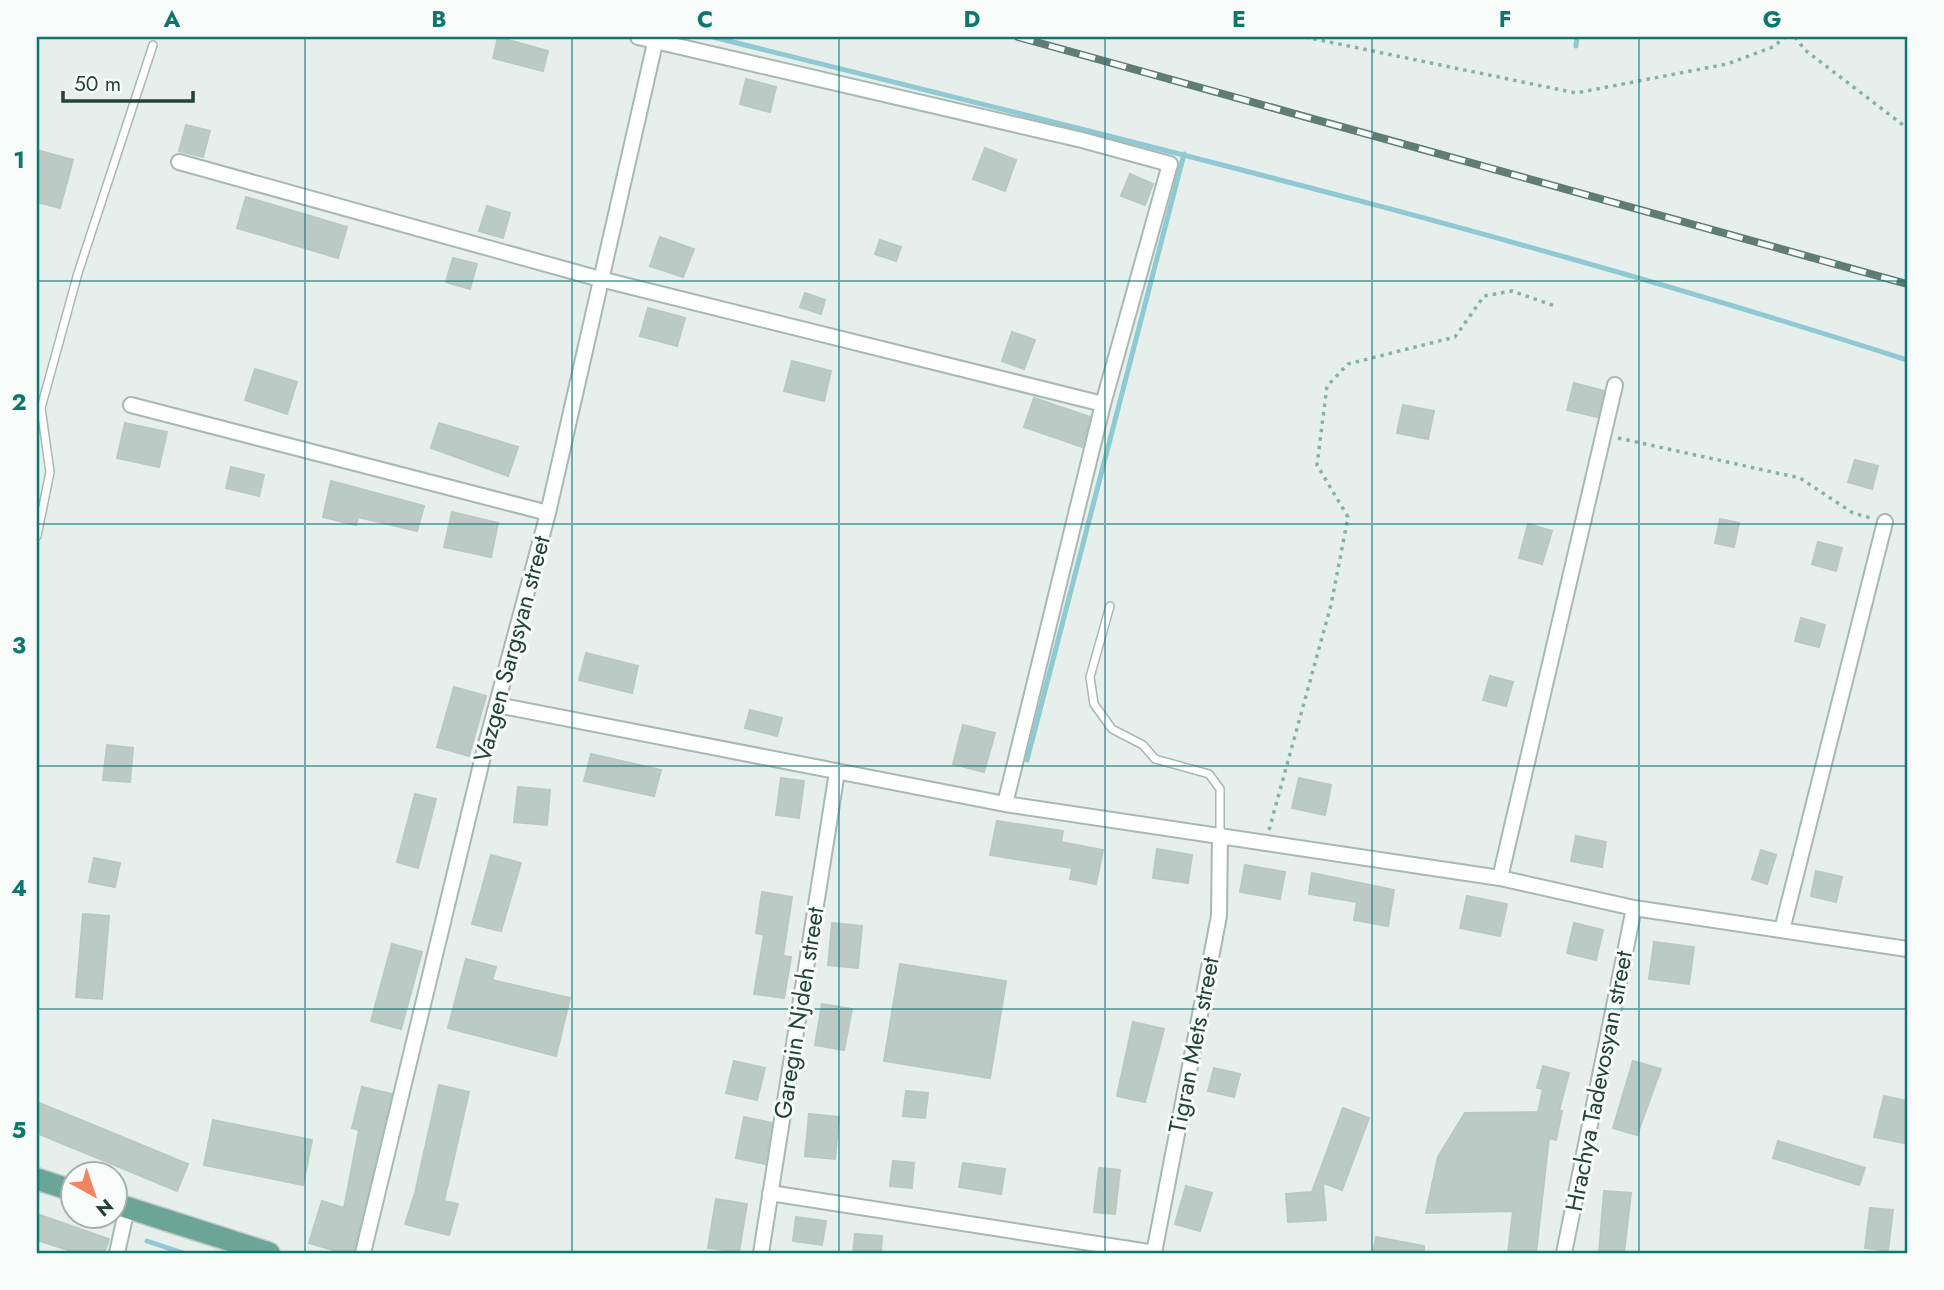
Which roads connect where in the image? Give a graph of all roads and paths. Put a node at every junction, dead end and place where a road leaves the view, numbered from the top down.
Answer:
1 (638, 37) edge
2 (1305, 37) edge
3 (1785, 37) edge
4 (1795, 37) edge
5 (655, 43) junction
6 (153, 45) dead end
7 (1907, 128) edge
8 (179, 162) dead end
9 (600, 279) junction
10 (1555, 306) dead end
11 (1615, 385) dead end
12 (1103, 404) junction
13 (131, 405) dead end
14 (39, 407) edge
15 (1603, 435) junction
16 (548, 513) junction
17 (1885, 522) joint
18 (37, 536) edge
19 (1110, 606) dead end
20 (497, 705) junction
21 (837, 772) junction
22 (1005, 804) junction
23 (1220, 835) junction
24 (1267, 842) junction
25 (1500, 878) junction
26 (1633, 908) junction
27 (1782, 930) junction
28 (1907, 949) edge
29 (37, 1179) edge
30 (60, 1186) edge
31 (770, 1192) junction
32 (130, 1209) edge
33 (119, 1230) edge
34 (117, 1253) edge
35 (269, 1253) edge
36 (363, 1253) edge
37 (761, 1253) edge
38 (1154, 1253) edge
39 (1564, 1253) edge

1 - 5 street
2 - 3 path
4 - 7 path
5 - 9 street, Vazgen Sargsyan street
5 - 12 street
6 - 14 lane
8 - 9 street
9 - 12 street
9 - 16 street, Vazgen Sargsyan street
10 - 24 path
11 - 15 street
12 - 22 street
13 - 16 street
14 - 18 lane
15 - 17 path
15 - 25 street
16 - 20 street, Vazgen Sargsyan street
17 - 27 street
19 - 23 lane
20 - 21 street
20 - 36 street, Vazgen Sargsyan street
21 - 22 street
21 - 31 street, Garegin Njdeh street
22 - 23 street
23 - 24 street
23 - 38 street, Tigran Mets street
24 - 25 street
25 - 26 street
26 - 27 street
26 - 39 street, Hrachya Tadevosyan street
27 - 28 street
29 - 30 main road
31 - 37 street, Garegin Njdeh street
31 - 38 street
32 - 35 main road
33 - 34 street

